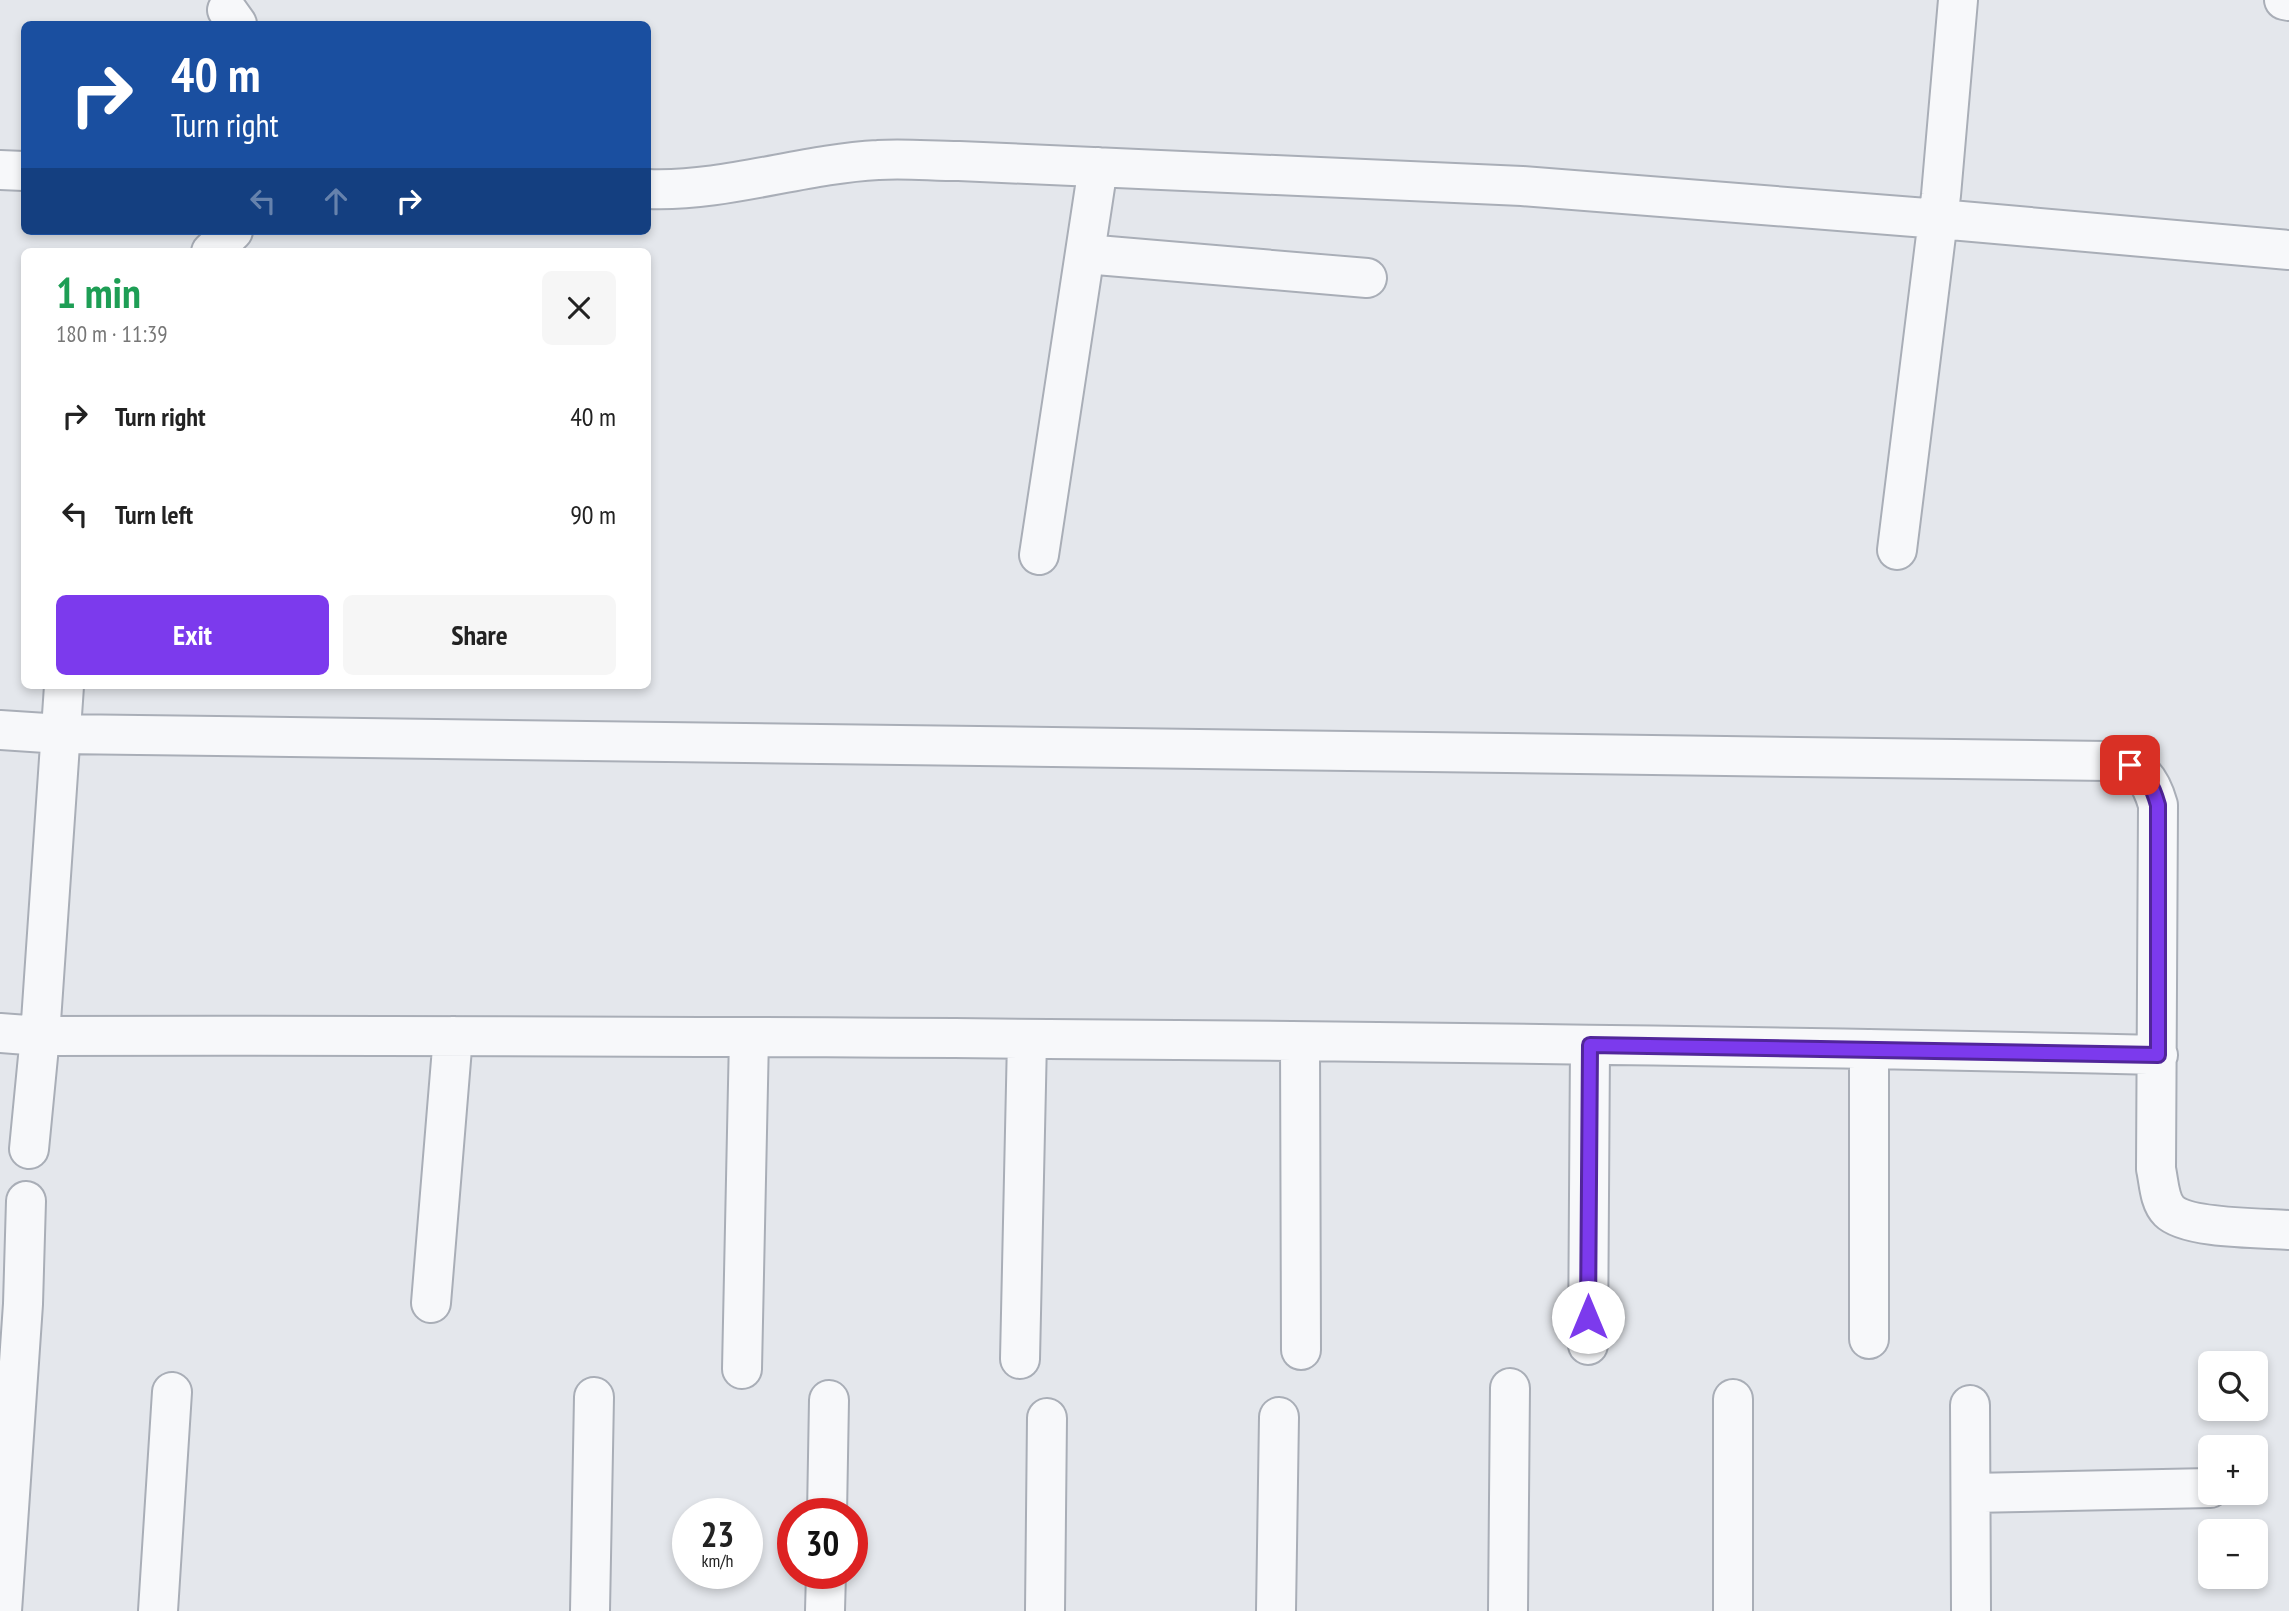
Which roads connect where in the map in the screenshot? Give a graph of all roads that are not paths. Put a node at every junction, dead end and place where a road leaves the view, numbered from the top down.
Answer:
1 (1958, 0) edge
2 (1098, 167) junction
3 (0, 170) edge
4 (21, 171) edge
5 (651, 189) edge
6 (1939, 219) junction
7 (229, 235) edge
8 (215, 248) edge
9 (2289, 250) edge
10 (1085, 254) junction
11 (1367, 278) dead end
12 (1897, 550) dead end
13 (1039, 555) dead end
14 (64, 689) edge
15 (0, 730) edge
16 (61, 734) junction
17 (0, 1033) edge
18 (453, 1036) junction
19 (40, 1037) junction
20 (749, 1037) junction
21 (1027, 1040) junction
22 (1300, 1043) junction
23 (1590, 1045) junction
24 (1869, 1049) junction
25 (2158, 1055) junction
26 (29, 1149) dead end
27 (26, 1201) dead end
28 (2289, 1230) edge
29 (11, 1303) edge
30 (430, 1303) dead end
31 (1869, 1339) dead end
32 (1588, 1345) dead end
33 (1301, 1350) dead end
34 (1020, 1359) dead end
35 (743, 1369) dead end
36 (1510, 1388) dead end
37 (172, 1392) dead end
38 (594, 1397) dead end
39 (1733, 1399) dead end
40 (829, 1400) dead end
41 (1970, 1405) dead end
42 (1279, 1417) dead end
43 (1047, 1418) dead end
44 (2198, 1488) edge
45 (1971, 1493) junction
46 (827, 1498) edge
47 (826, 1589) edge
48 (2, 1611) edge
49 (158, 1611) edge
50 (590, 1611) edge
51 (825, 1611) edge
52 (1045, 1611) edge
53 (1276, 1611) edge
54 (1508, 1611) edge
55 (1733, 1611) edge
56 (1971, 1611) edge

1 - 6 street
2 - 5 street
2 - 6 street
2 - 10 street
3 - 4 street
6 - 9 street
6 - 12 street
7 - 8 street
10 - 11 street
10 - 13 street
14 - 16 street
15 - 16 street
16 - 19 street
16 - 25 street
17 - 19 street
18 - 19 street
18 - 20 street
18 - 30 street
19 - 26 street
20 - 21 street
20 - 35 street
21 - 22 street
21 - 34 street
22 - 23 street
22 - 33 street
23 - 24 street
23 - 32 street
24 - 25 street
24 - 31 street
25 - 28 street
27 - 29 street
29 - 48 street
36 - 54 street
37 - 49 street
38 - 50 street
39 - 55 street
40 - 46 street
41 - 45 street
42 - 53 street
43 - 52 street
44 - 45 street
45 - 56 street
47 - 51 street

